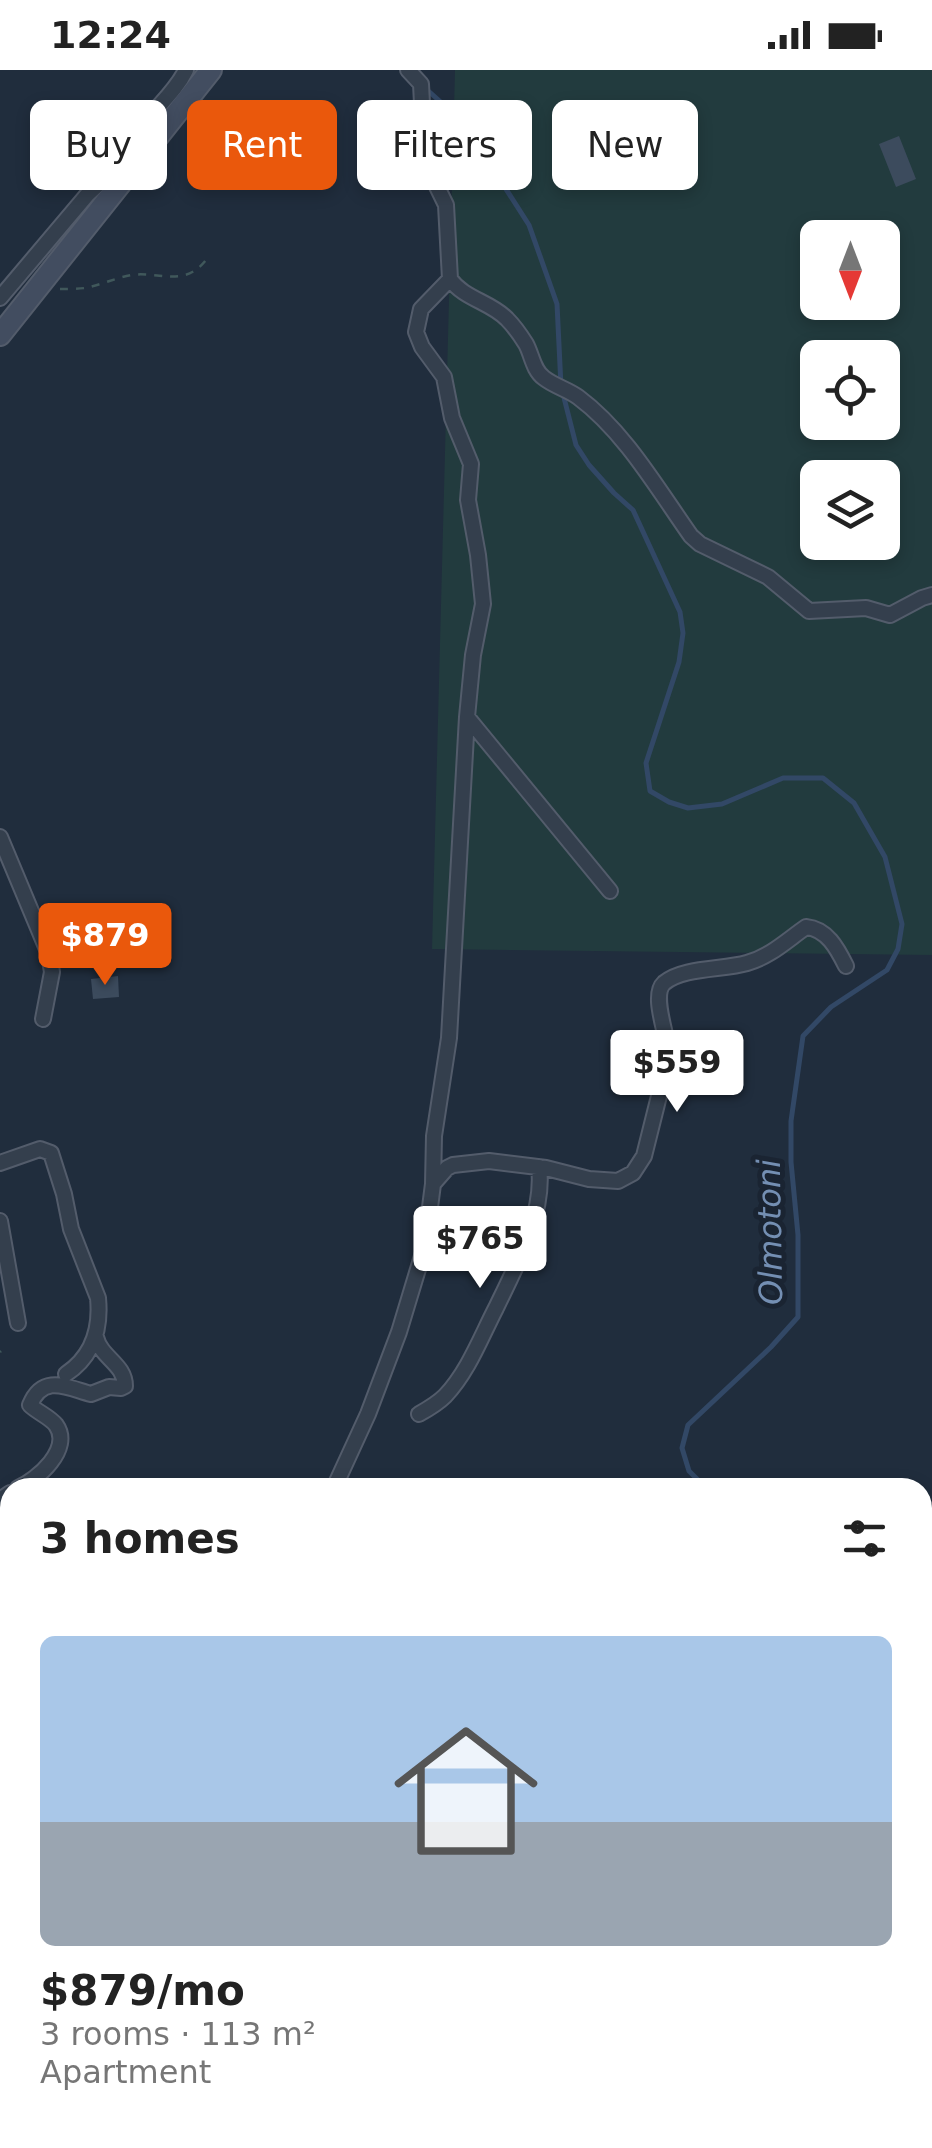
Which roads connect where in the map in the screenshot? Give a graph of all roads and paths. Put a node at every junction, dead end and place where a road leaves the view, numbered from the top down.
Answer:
1 (186, 70) edge
2 (212, 70) edge
3 (408, 70) edge
4 (206, 260) dead end
5 (450, 280) junction
6 (34, 291) junction
7 (0, 298) edge
8 (0, 335) edge
9 (932, 595) edge
10 (467, 717) junction
11 (0, 836) edge
12 (610, 891) dead end
13 (846, 966) dead end
14 (43, 1019) dead end
15 (0, 1162) edge
16 (539, 1167) junction
17 (433, 1184) junction
18 (0, 1221) edge
19 (6, 1287) edge
20 (18, 1323) dead end
21 (96, 1337) junction
22 (66, 1374) dead end
23 (419, 1414) dead end
24 (34, 1478) edge
25 (339, 1478) edge

1 - 7 street
2 - 6 street
3 - 5 street
4 - 6 path
5 - 9 street
5 - 10 street
6 - 8 street
10 - 12 street
10 - 17 street
11 - 14 street
13 - 16 street
15 - 21 street
16 - 17 street
16 - 23 street
17 - 25 street
18 - 19 street
19 - 20 street
21 - 22 street
21 - 24 street

